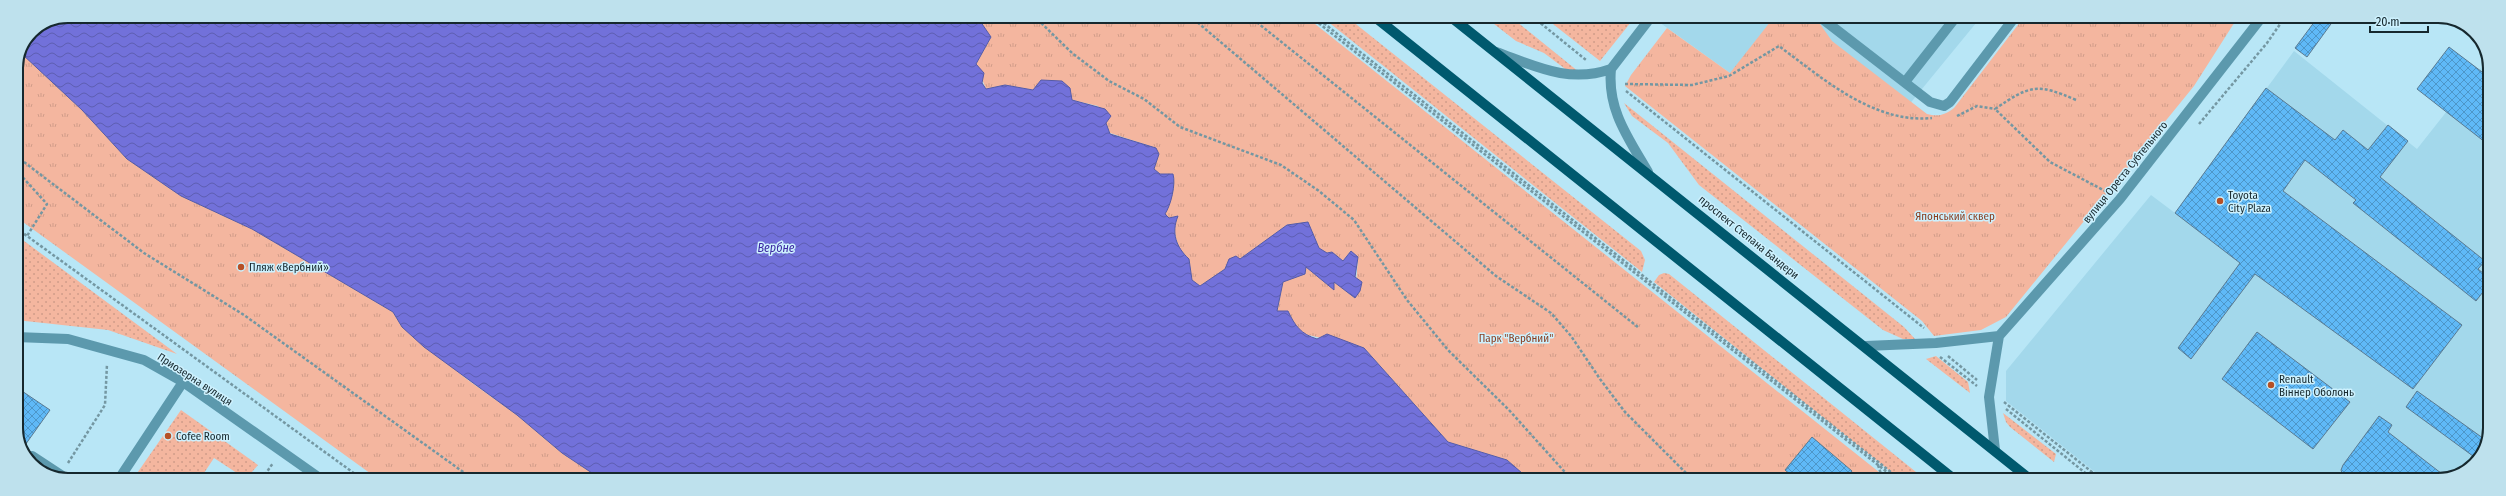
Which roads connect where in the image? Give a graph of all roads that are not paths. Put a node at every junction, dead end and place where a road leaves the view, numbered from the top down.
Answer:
1 (1384, 23) edge
2 (1458, 23) edge
3 (1647, 23) edge
4 (1828, 23) edge
5 (1951, 23) edge
6 (2010, 23) edge
7 (2257, 23) edge
8 (1495, 52) junction
9 (1610, 76) junction
10 (1904, 82) junction
11 (1648, 172) junction
12 (1999, 336) junction
13 (23, 337) edge
14 (1866, 346) junction
15 (183, 382) junction
16 (1995, 450) junction
17 (33, 457) edge
18 (55, 471) edge
19 (123, 473) edge
20 (312, 473) edge
21 (1946, 473) edge
22 (2023, 473) edge

1 - 21 main road
2 - 8 main road, проспект Степана Бандери
3 - 9 street
4 - 10 street
5 - 10 street
6 - 10 street
7 - 12 street, вулиця Ореста Субтельного
8 - 9 street
8 - 11 main road, проспект Степана Бандери
9 - 11 street
11 - 14 main road, проспект Степана Бандери
12 - 14 street
12 - 16 street
13 - 15 street, Приозерна вулиця
14 - 16 main road, проспект Степана Бандери
15 - 19 street
15 - 20 street, Приозерна вулиця
16 - 22 main road, проспект Степана Бандери
17 - 18 street

